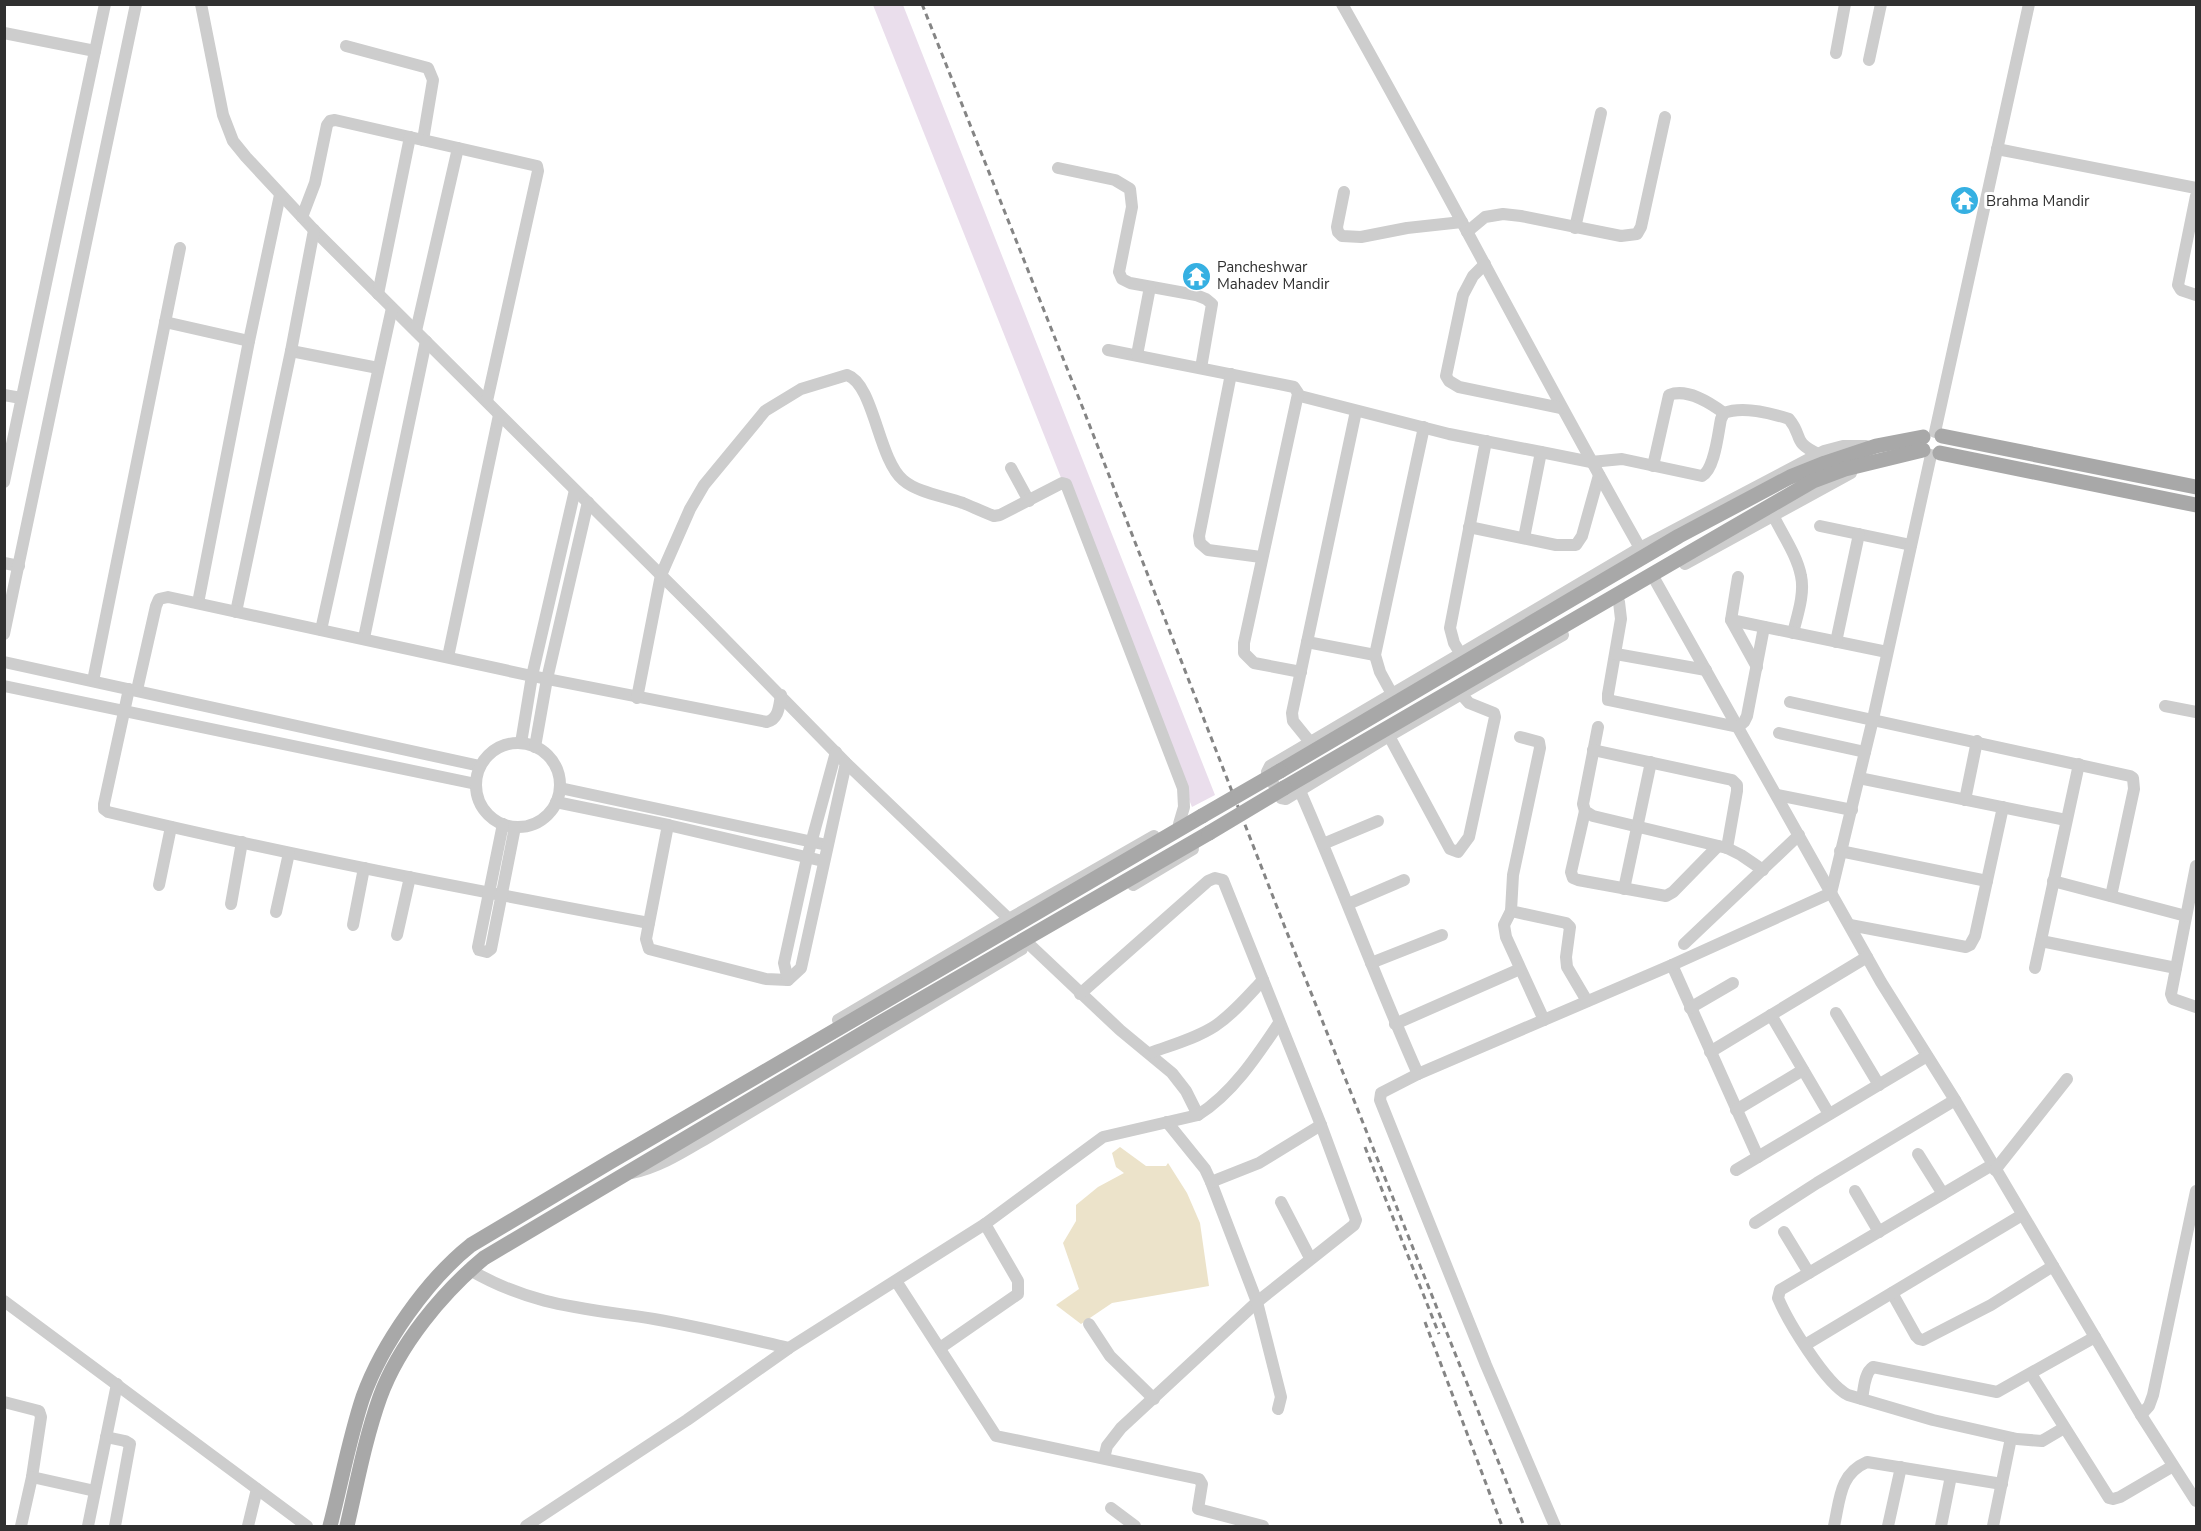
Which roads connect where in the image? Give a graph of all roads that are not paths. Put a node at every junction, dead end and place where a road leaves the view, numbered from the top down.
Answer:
1 (105, 4) edge
2 (136, 4) edge
3 (201, 4) edge
4 (1342, 4) edge
5 (1845, 4) edge
6 (1881, 4) edge
7 (2029, 4) edge
8 (4, 33) edge
9 (346, 46) dead end
10 (95, 51) junction
11 (1836, 53) dead end
12 (1869, 60) dead end
13 (1601, 113) dead end
14 (1665, 117) dead end
15 (416, 139) junction
16 (458, 148) junction
17 (1997, 149) junction
18 (1058, 168) dead end
19 (2196, 188) edge
20 (1344, 192) dead end
21 (280, 195) junction
22 (2196, 196) edge
23 (302, 217) junction
24 (1465, 227) junction
25 (1575, 228) junction
26 (314, 230) junction
27 (180, 248) dead end
28 (1485, 264) junction
29 (1150, 287) junction
30 (378, 294) junction
31 (2196, 295) edge
32 (392, 308) junction
33 (165, 322) junction
34 (416, 331) junction
35 (249, 341) junction
36 (426, 341) junction
37 (1108, 350) dead end
38 (291, 351) junction
39 (1137, 355) junction
40 (378, 368) junction
41 (1201, 368) junction
42 (1231, 374) junction
43 (1298, 394) junction
44 (4, 395) edge
45 (21, 398) junction
46 (487, 401) junction
47 (1561, 408) junction
48 (1356, 411) junction
49 (1724, 413) junction
50 (499, 415) junction
51 (1424, 428) junction
52 (1486, 441) junction
53 (1932, 444) junction
54 (1876, 446) junction
55 (1541, 452) junction
56 (1818, 454) junction
57 (1591, 462) junction
58 (1871, 463) junction
59 (1653, 466) junction
60 (1011, 468) dead end
61 (1599, 475) junction
62 (5, 477) edge
63 (2196, 487) edge
64 (575, 490) junction
65 (1029, 501) junction
66 (588, 502) junction
67 (2196, 504) edge
68 (1773, 515) junction
69 (1820, 526) dead end
70 (1469, 527) junction
71 (1859, 534) junction
72 (1524, 538) junction
73 (1911, 545) junction
74 (1640, 548) junction
75 (1261, 557) junction
76 (4, 563) edge
77 (19, 566) junction
78 (661, 575) junction
79 (1738, 577) dead end
80 (1655, 580) junction
81 (1619, 602) junction
82 (198, 603) junction
83 (236, 612) junction
84 (1731, 620) junction
85 (1764, 627) junction
86 (321, 630) junction
87 (1793, 633) junction
88 (4, 634) edge
89 (364, 639) junction
90 (1307, 642) junction
91 (1836, 642) junction
92 (1887, 652) junction
93 (1461, 653) junction
94 (1616, 654) junction
95 (1375, 655) junction
96 (448, 657) junction
97 (4, 662) edge
98 (1757, 667) junction
99 (1706, 670) junction
100 (1301, 672) junction
101 (532, 676) junction
102 (547, 679) junction
103 (93, 681) junction
104 (4, 686) edge
105 (133, 690) junction
106 (1392, 694) junction
107 (1461, 694) junction
108 (781, 695) junction
109 (637, 698) junction
110 (1790, 702) dead end
111 (2165, 706) dead end
112 (124, 711) junction
113 (2196, 712) edge
114 (1873, 719) junction
115 (1598, 727) dead end
116 (1738, 727) junction
117 (1779, 733) dead end
118 (1389, 736) junction
119 (1520, 737) dead end
120 (1977, 741) junction
121 (1310, 742) junction
122 (521, 743) junction
123 (536, 747) junction
124 (1593, 750) junction
125 (836, 752) junction
126 (1865, 752) junction
127 (1651, 762) junction
128 (846, 763) junction
129 (2079, 764) junction
130 (480, 766) junction
131 (1859, 778) junction
132 (476, 784) junction
133 (560, 788) junction
134 (1300, 791) junction
135 (1777, 795) junction
136 (1965, 800) junction
137 (556, 802) junction
138 (2002, 807) junction
139 (1852, 810) junction
140 (1585, 811) junction
141 (2066, 820) junction
142 (1190, 821) junction
143 (1377, 821) dead end
144 (509, 825) junction
145 (668, 825) junction
146 (1637, 826) junction
147 (171, 827) junction
148 (1206, 835) junction
149 (1799, 835) junction
150 (242, 842) junction
151 (813, 842) junction
152 (1323, 844) junction
153 (827, 845) junction
154 (1722, 847) junction
155 (1840, 850) junction
156 (289, 853) junction
157 (807, 858) junction
158 (823, 861) junction
159 (2196, 866) edge
160 (364, 868) junction
161 (1763, 870) junction
162 (410, 878) junction
163 (1404, 880) dead end
164 (1987, 881) junction
165 (2053, 881) junction
166 (159, 885) dead end
167 (1624, 889) junction
168 (488, 893) junction
169 (1831, 893) junction
170 (502, 896) junction
171 (2110, 896) junction
172 (231, 904) dead end
173 (1348, 904) junction
174 (1511, 911) junction
175 (276, 912) dead end
176 (2186, 916) junction
177 (1009, 919) junction
178 (649, 923) junction
179 (353, 925) dead end
180 (1850, 926) junction
181 (397, 935) dead end
182 (1442, 935) dead end
183 (2041, 941) junction
184 (1683, 944) dead end
185 (1030, 945) junction
186 (1867, 957) junction
187 (1371, 963) junction
188 (1672, 965) junction
189 (2035, 968) dead end
190 (2176, 968) junction
191 (1520, 969) junction
192 (788, 980) junction
193 (1263, 981) junction
194 (1733, 984) dead end
195 (1080, 994) junction
196 (1587, 1001) junction
197 (2196, 1006) edge
198 (1690, 1008) junction
199 (1836, 1013) dead end
200 (1771, 1015) junction
201 (1544, 1020) junction
202 (1279, 1023) junction
203 (1395, 1024) junction
204 (1710, 1052) junction
205 (1150, 1053) junction
206 (1927, 1056) junction
207 (1803, 1070) junction
208 (1418, 1074) junction
209 (2067, 1079) dead end
210 (1879, 1085) junction
211 (1955, 1100) junction
212 (1737, 1110) junction
213 (1829, 1114) junction
214 (1197, 1115) junction
215 (1167, 1122) junction
216 (1321, 1125) junction
217 (1918, 1154) dead end
218 (1758, 1157) junction
219 (610, 1162) junction
220 (1994, 1167) junction
221 (1736, 1170) dead end
222 (624, 1175) junction
223 (1211, 1182) junction
224 (1855, 1191) dead end
225 (2196, 1191) edge
226 (1942, 1194) junction
227 (1281, 1202) dead end
228 (2022, 1215) junction
229 (1755, 1223) dead end
230 (985, 1224) junction
231 (1784, 1232) dead end
232 (1879, 1232) junction
233 (1310, 1258) junction
234 (2053, 1266) junction
235 (470, 1270) junction
236 (1809, 1273) junction
237 (896, 1281) junction
238 (1892, 1293) junction
239 (4, 1301) edge
240 (1257, 1302) junction
241 (1089, 1324) dead end
242 (2095, 1336) junction
243 (1805, 1345) junction
244 (789, 1348) junction
245 (940, 1348) junction
246 (2031, 1374) junction
247 (117, 1384) junction
248 (1154, 1399) junction
249 (1862, 1399) junction
250 (4, 1402) edge
251 (1278, 1409) dead end
252 (2141, 1414) junction
253 (2064, 1428) junction
254 (106, 1437) junction
255 (2011, 1438) junction
256 (1104, 1458) junction
257 (2173, 1466) junction
258 (1900, 1467) junction
259 (1951, 1476) junction
260 (32, 1477) junction
261 (2001, 1484) junction
262 (257, 1490) junction
263 (95, 1491) junction
264 (2196, 1502) edge
265 (1111, 1508) dead end
266 (21, 1527) edge
267 (88, 1527) edge
268 (115, 1527) edge
269 (248, 1527) edge
270 (307, 1527) edge
271 (330, 1527) edge
272 (347, 1527) edge
273 (526, 1527) edge
274 (1135, 1527) edge
275 (1263, 1527) edge
276 (1554, 1527) edge
277 (1834, 1527) edge
278 (1888, 1527) edge
279 (1941, 1527) edge
280 (1993, 1527) edge

1 - 10 street
2 - 77 street
3 - 21 street
4 - 24 street
5 - 11 street
6 - 12 street
7 - 17 street
8 - 10 street
9 - 15 street
10 - 45 street
13 - 25 street
14 - 25 street
15 - 16 street
15 - 23 street
15 - 30 street
16 - 34 street
16 - 46 street
17 - 19 street
17 - 53 street
18 - 29 street
20 - 24 street
21 - 23 street
21 - 35 street
22 - 31 street
23 - 26 street
24 - 25 street
24 - 28 street
26 - 30 street
26 - 38 street
27 - 33 street
28 - 47 street
28 - 47 street
29 - 39 street
29 - 41 street
30 - 32 street
32 - 34 street
32 - 40 street
33 - 35 street
33 - 103 street
34 - 36 street
35 - 82 street
36 - 46 street
36 - 89 street
37 - 39 street
38 - 40 street
38 - 83 street
39 - 41 street
40 - 86 street
41 - 42 street
42 - 43 street
42 - 75 street
43 - 48 street
43 - 75 street
44 - 45 street
45 - 62 street
46 - 50 street
47 - 57 street
48 - 51 street
48 - 90 street
49 - 56 street
49 - 59 street
49 - 59 street
50 - 64 street
50 - 96 street
51 - 52 street
51 - 95 street
52 - 55 street
52 - 70 street
53 - 54 main road
53 - 58 main road
53 - 63 main road
53 - 67 main road
53 - 73 street
54 - 56 street
54 - 142 main road, bridge
55 - 57 street
55 - 72 street
56 - 74 street
57 - 59 street
57 - 61 street
58 - 68 street
58 - 148 main road, bridge
60 - 65 street
61 - 72 street
61 - 74 street
64 - 66 street
64 - 101 street
65 - 78 street
65 - 142 street
66 - 78 street
66 - 102 street
68 - 80 street
68 - 87 street
69 - 71 street
70 - 72 street
70 - 93 street
71 - 73 street
71 - 91 street
73 - 92 street
74 - 93 street
75 - 100 street
76 - 77 street
77 - 88 street
78 - 108 street
78 - 109 street
79 - 84 street
80 - 81 street
80 - 99 street
81 - 94 street
81 - 107 street
82 - 83 street
82 - 105 street
83 - 86 street
84 - 85 street
84 - 98 street
85 - 87 street
85 - 98 street
86 - 89 street
87 - 91 street
89 - 96 street
90 - 95 street
90 - 100 street
91 - 92 street
92 - 114 street
93 - 106 street
94 - 99 street
94 - 116 street
95 - 106 street
96 - 101 street
97 - 103 street
98 - 116 street
99 - 116 street
100 - 121 street
101 - 102 street
101 - 122 street
102 - 109 street
102 - 123 street
103 - 105 street
104 - 112 street
105 - 112 street
105 - 130 street
106 - 121 street
107 - 118 street
107 - 118 street
108 - 109 street
108 - 125 street
110 - 114 street
111 - 113 street
112 - 132 street
112 - 147 street
114 - 120 street
114 - 126 street
115 - 124 street
116 - 135 street
117 - 126 street
118 - 134 street
119 - 174 street
120 - 129 street
120 - 136 street
121 - 134 street
122 - 123 street
122 - 130 street
123 - 133 street
124 - 127 street
124 - 140 street
125 - 128 street
125 - 151 street
126 - 131 street
127 - 146 street
127 - 154 street
128 - 153 street
128 - 177 street
129 - 141 street
129 - 171 street
130 - 132 street
131 - 136 street
131 - 139 street
132 - 144 street
133 - 137 street
133 - 151 street
134 - 152 street
135 - 139 street
135 - 149 street
136 - 138 street
137 - 144 street
137 - 145 street
138 - 141 street
138 - 164 street
139 - 155 street
140 - 146 street
140 - 167 street
141 - 165 street
142 - 177 street
142 - 219 main road
143 - 152 street
144 - 168 street
144 - 170 street
145 - 157 street
145 - 178 street
146 - 154 street
146 - 167 street
147 - 150 street
147 - 166 street
148 - 185 street
148 - 222 main road
149 - 161 street
149 - 169 street
150 - 156 street
150 - 172 street
151 - 153 street
151 - 157 street
152 - 173 street
153 - 158 street
154 - 161 street
154 - 167 street
155 - 164 street
155 - 169 street
156 - 160 street
156 - 175 street
157 - 158 street
157 - 192 street
158 - 192 street
159 - 176 street
160 - 162 street
160 - 179 street
161 - 184 street
162 - 168 street
162 - 181 street
163 - 173 street
164 - 180 street
165 - 171 street
165 - 183 street
168 - 170 street
168 - 170 street
169 - 180 street
169 - 188 street
170 - 178 street
171 - 176 street
173 - 187 street
174 - 191 street
174 - 196 street
176 - 190 street
177 - 219 street
178 - 192 street
180 - 186 street
182 - 187 street
183 - 189 street
183 - 190 street
185 - 195 street
185 - 222 street
186 - 200 street
186 - 206 street
187 - 203 street
188 - 196 street
188 - 198 street
190 - 197 street
191 - 201 street
191 - 203 street
193 - 195 street
193 - 202 street
193 - 205 street
194 - 198 street
195 - 205 street
196 - 201 street
198 - 204 street
199 - 210 street
200 - 204 street
200 - 207 street
201 - 208 street
202 - 214 street
202 - 216 street
203 - 208 street
204 - 212 street
205 - 214 street
206 - 210 street
206 - 211 street
207 - 212 street
207 - 213 street
208 - 276 street
209 - 220 street
210 - 213 street
211 - 220 street
211 - 229 street
212 - 218 street
213 - 218 street
214 - 215 street
215 - 223 street
215 - 230 street
216 - 223 street
216 - 233 street
217 - 226 street
218 - 221 street
219 - 271 main road
220 - 226 street
220 - 228 street
222 - 235 main road
223 - 240 street
224 - 232 street
225 - 252 street
226 - 232 street
227 - 233 street
228 - 234 street
228 - 238 street
230 - 237 street
230 - 245 street
231 - 236 street
232 - 236 street
233 - 240 street
234 - 238 street
234 - 242 street
235 - 244 street
235 - 272 main road
236 - 243 street
237 - 244 street
237 - 245 street
238 - 243 street
239 - 247 street
240 - 248 street
240 - 251 street
241 - 248 street
242 - 246 street
242 - 252 street
243 - 249 street
244 - 273 street
245 - 256 street
246 - 249 street
246 - 253 street
247 - 254 street
247 - 262 street
248 - 256 street
249 - 255 street
250 - 260 street
252 - 257 street
253 - 255 street
253 - 257 street
254 - 263 street
254 - 268 street
255 - 261 street
256 - 275 street
257 - 264 street
258 - 259 street
258 - 277 street
258 - 278 street
259 - 261 street
259 - 279 street
260 - 263 street
260 - 266 street
261 - 280 street
262 - 269 street
262 - 270 street
263 - 267 street
265 - 274 street

